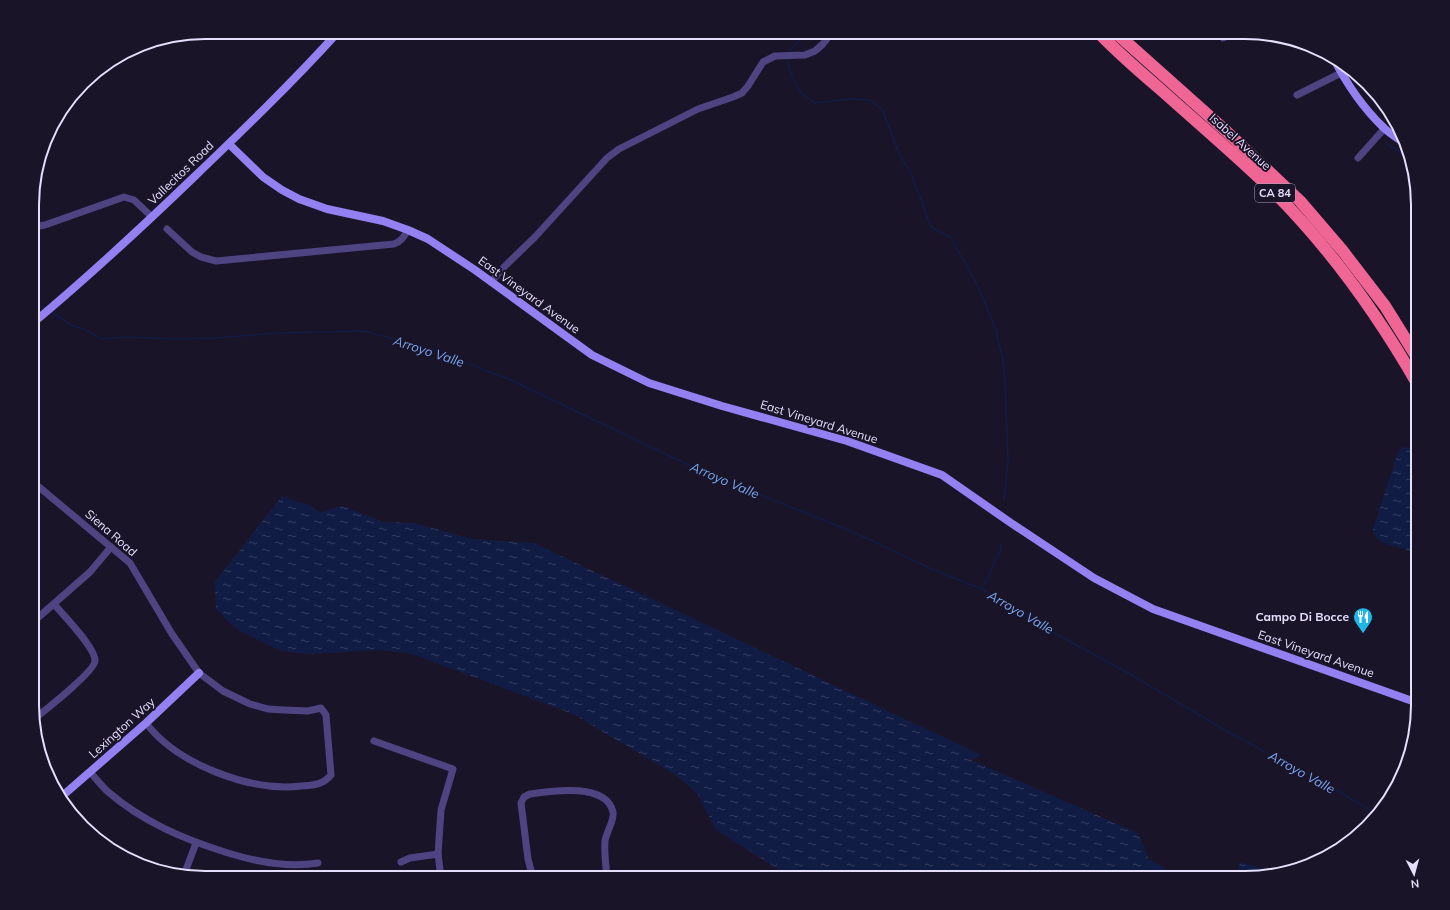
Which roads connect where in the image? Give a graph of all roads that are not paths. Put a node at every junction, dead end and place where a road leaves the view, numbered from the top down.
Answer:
1 (331, 39) edge
2 (827, 39) edge
3 (1105, 39) edge
4 (1123, 39) edge
5 (1339, 68) edge
6 (1341, 72) junction
7 (1297, 95) dead end
8 (1384, 129) junction
9 (1396, 138) edge
10 (229, 144) junction
11 (1358, 158) dead end
12 (152, 217) junction
13 (39, 227) edge
14 (167, 229) dead end
15 (408, 230) junction
16 (492, 282) junction
17 (39, 319) edge
18 (1411, 348) edge
19 (1411, 373) edge
20 (39, 486) edge
21 (111, 547) junction
22 (54, 604) junction
23 (39, 618) edge
24 (199, 673) junction
25 (1411, 701) edge
26 (39, 716) edge
27 (146, 723) junction
28 (374, 740) dead end
29 (91, 773) junction
30 (65, 794) edge
31 (196, 843) junction
32 (438, 854) junction
33 (401, 862) dead end
34 (318, 863) dead end
35 (186, 870) edge
36 (440, 871) edge
37 (531, 871) edge
38 (606, 871) edge

1 - 10 street, Vallecitos Road
2 - 16 street
3 - 19 highway, Isabel Avenue / CA 84
4 - 18 highway, Isabel Avenue / CA 84
5 - 6 street
6 - 7 street
6 - 8 street
8 - 9 street
8 - 11 street
10 - 12 street, Vallecitos Road
10 - 15 street, East Vineyard Avenue
12 - 13 street
12 - 17 street, Vallecitos Road
14 - 15 street
15 - 16 street, East Vineyard Avenue
16 - 25 street, East Vineyard Avenue
20 - 21 street, Siena Road
21 - 22 street
21 - 24 street, Siena Road
22 - 23 street
22 - 26 street
24 - 27 street, Lexington Way
24 - 27 street, Siena Road
27 - 29 street, Lexington Way
28 - 32 street
29 - 30 street, Lexington Way
29 - 31 street
31 - 34 street
31 - 35 street
32 - 33 street
32 - 36 street
37 - 38 street

